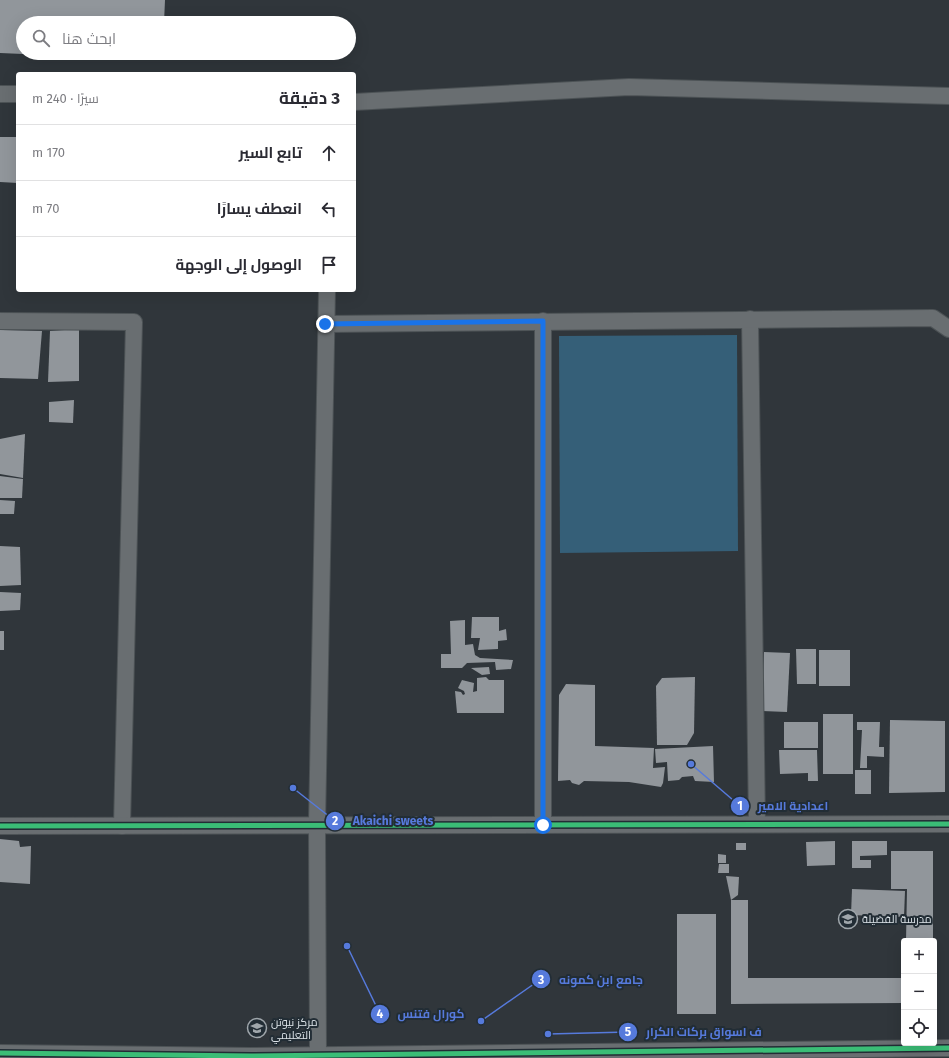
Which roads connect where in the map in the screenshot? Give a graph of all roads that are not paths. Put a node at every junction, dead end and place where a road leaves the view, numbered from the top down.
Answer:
1 (0, 94) edge
2 (16, 94) edge
3 (949, 96) edge
4 (356, 102) edge
5 (327, 292) edge
6 (750, 319) junction
7 (543, 321) junction
8 (0, 322) edge
9 (325, 324) junction
10 (949, 329) edge
11 (757, 824) junction
12 (949, 824) edge
13 (318, 825) junction
14 (543, 825) junction
15 (0, 826) edge
16 (122, 826) junction
17 (949, 1048) edge
18 (0, 1053) edge
19 (318, 1054) junction
20 (739, 1054) edge
21 (394, 1056) edge
22 (251, 1057) edge

1 - 2 street
3 - 4 street
5 - 9 street
6 - 7 street
6 - 10 street
6 - 11 street
7 - 9 street
7 - 14 street
8 - 16 street
9 - 13 street
11 - 12 street
11 - 14 street
13 - 14 street
13 - 16 street
13 - 19 street
15 - 16 street
17 - 20 street
18 - 22 street
19 - 21 street
19 - 22 street
20 - 21 street

